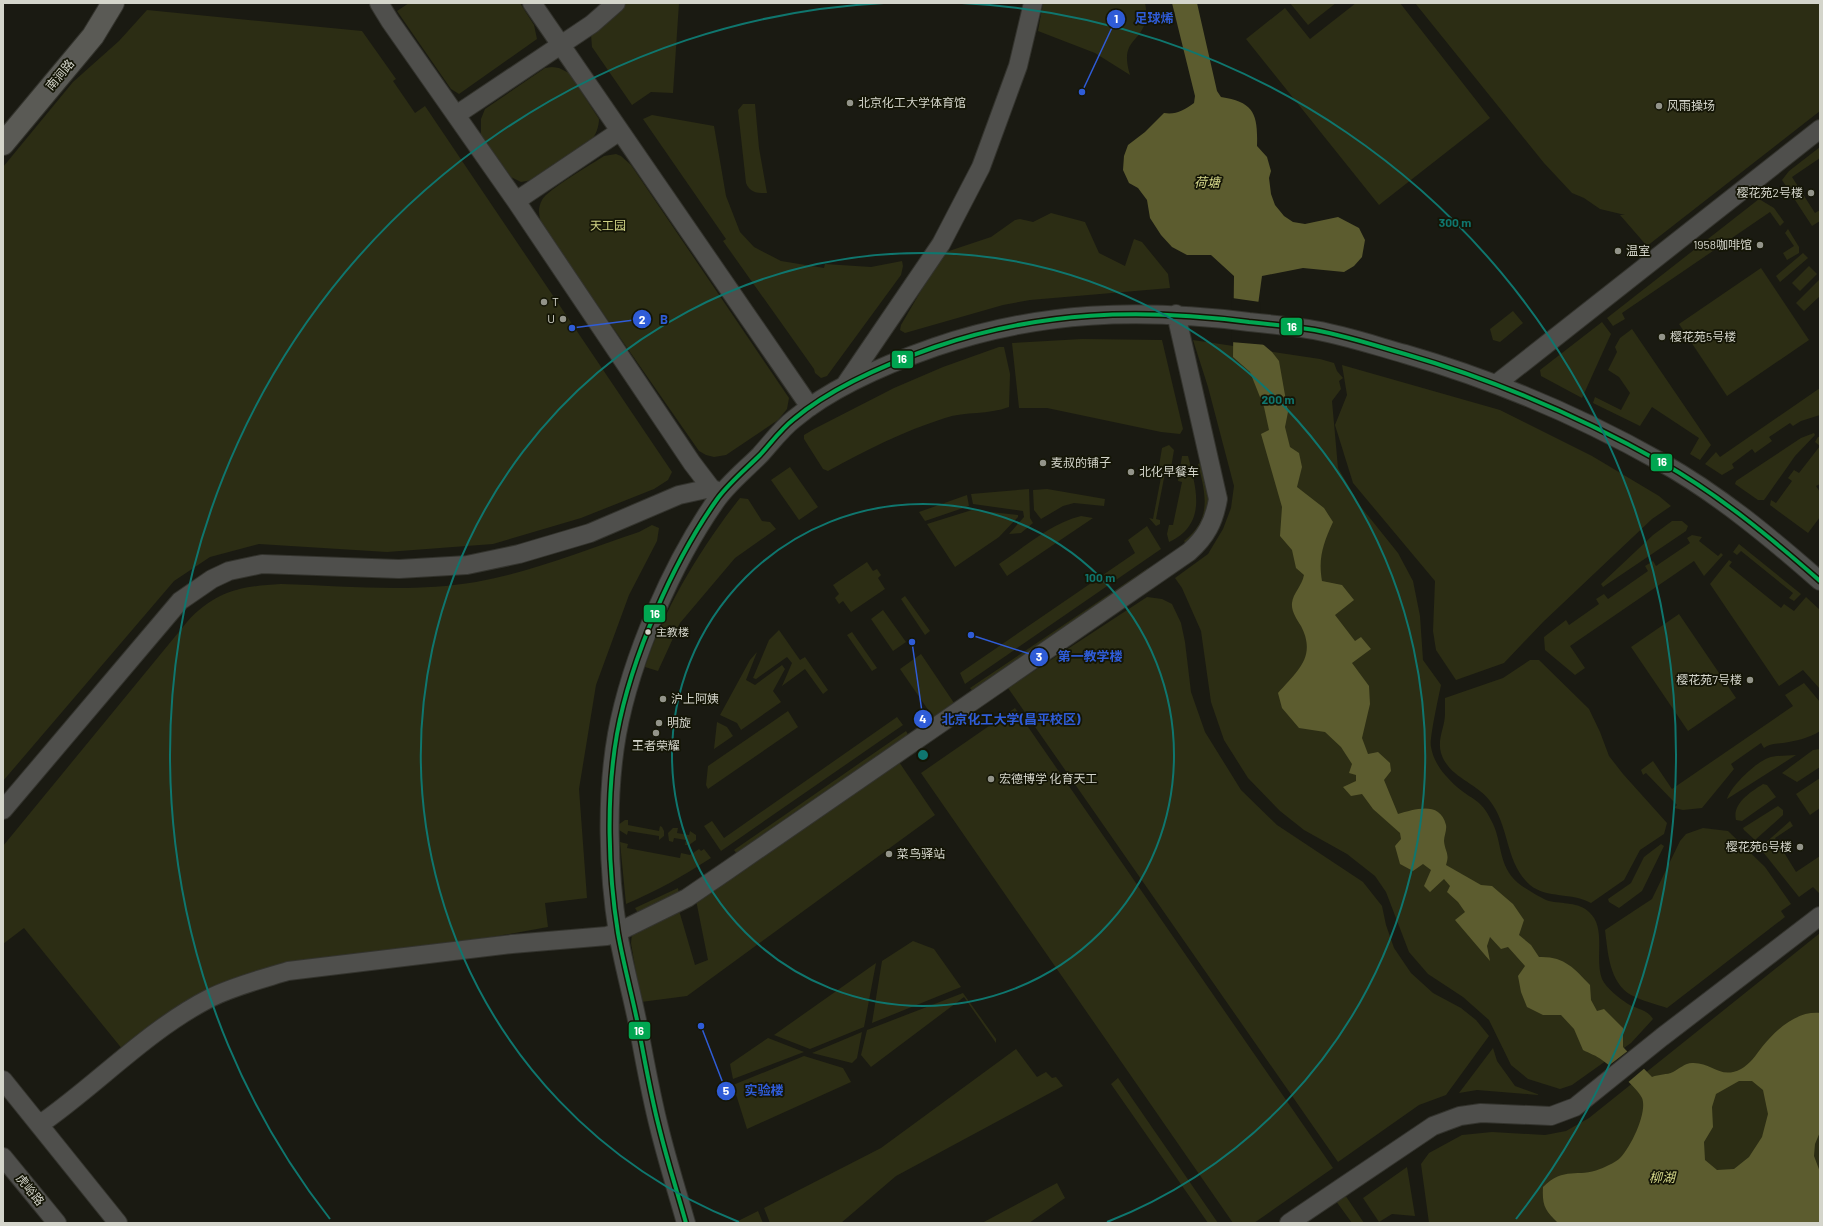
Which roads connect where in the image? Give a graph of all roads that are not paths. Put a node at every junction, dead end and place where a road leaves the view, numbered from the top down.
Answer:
1 (113, 3) edge
2 (379, 3) edge
3 (532, 3) edge
4 (616, 3) edge
5 (1033, 3) edge
6 (560, 45) junction
7 (456, 115) junction
8 (1820, 129) edge
9 (620, 131) junction
10 (3, 144) edge
11 (516, 201) junction
12 (1176, 314) junction
13 (1496, 384) junction
14 (842, 388) junction
15 (810, 407) junction
16 (716, 491) junction
17 (1820, 581) edge
18 (3, 810) edge
19 (1820, 916) edge
20 (618, 932) junction
21 (3, 1080) edge
22 (39, 1125) junction
23 (3, 1158) edge
24 (57, 1223) edge
25 (118, 1223) edge
26 (686, 1223) edge
27 (1289, 1223) edge

1 - 10 main road, 南涧路
2 - 7 street
3 - 6 street
4 - 6 street
5 - 14 street
6 - 7 street
6 - 9 street
7 - 11 street
8 - 13 street
9 - 11 street
9 - 15 street
11 - 16 street
12 - 13 street
12 - 14 street
12 - 20 street
13 - 17 street
14 - 15 street
15 - 16 street
16 - 18 street
16 - 20 street
19 - 27 street
20 - 22 street
20 - 26 street
21 - 22 street
22 - 25 street
23 - 24 street, 虎峪路

